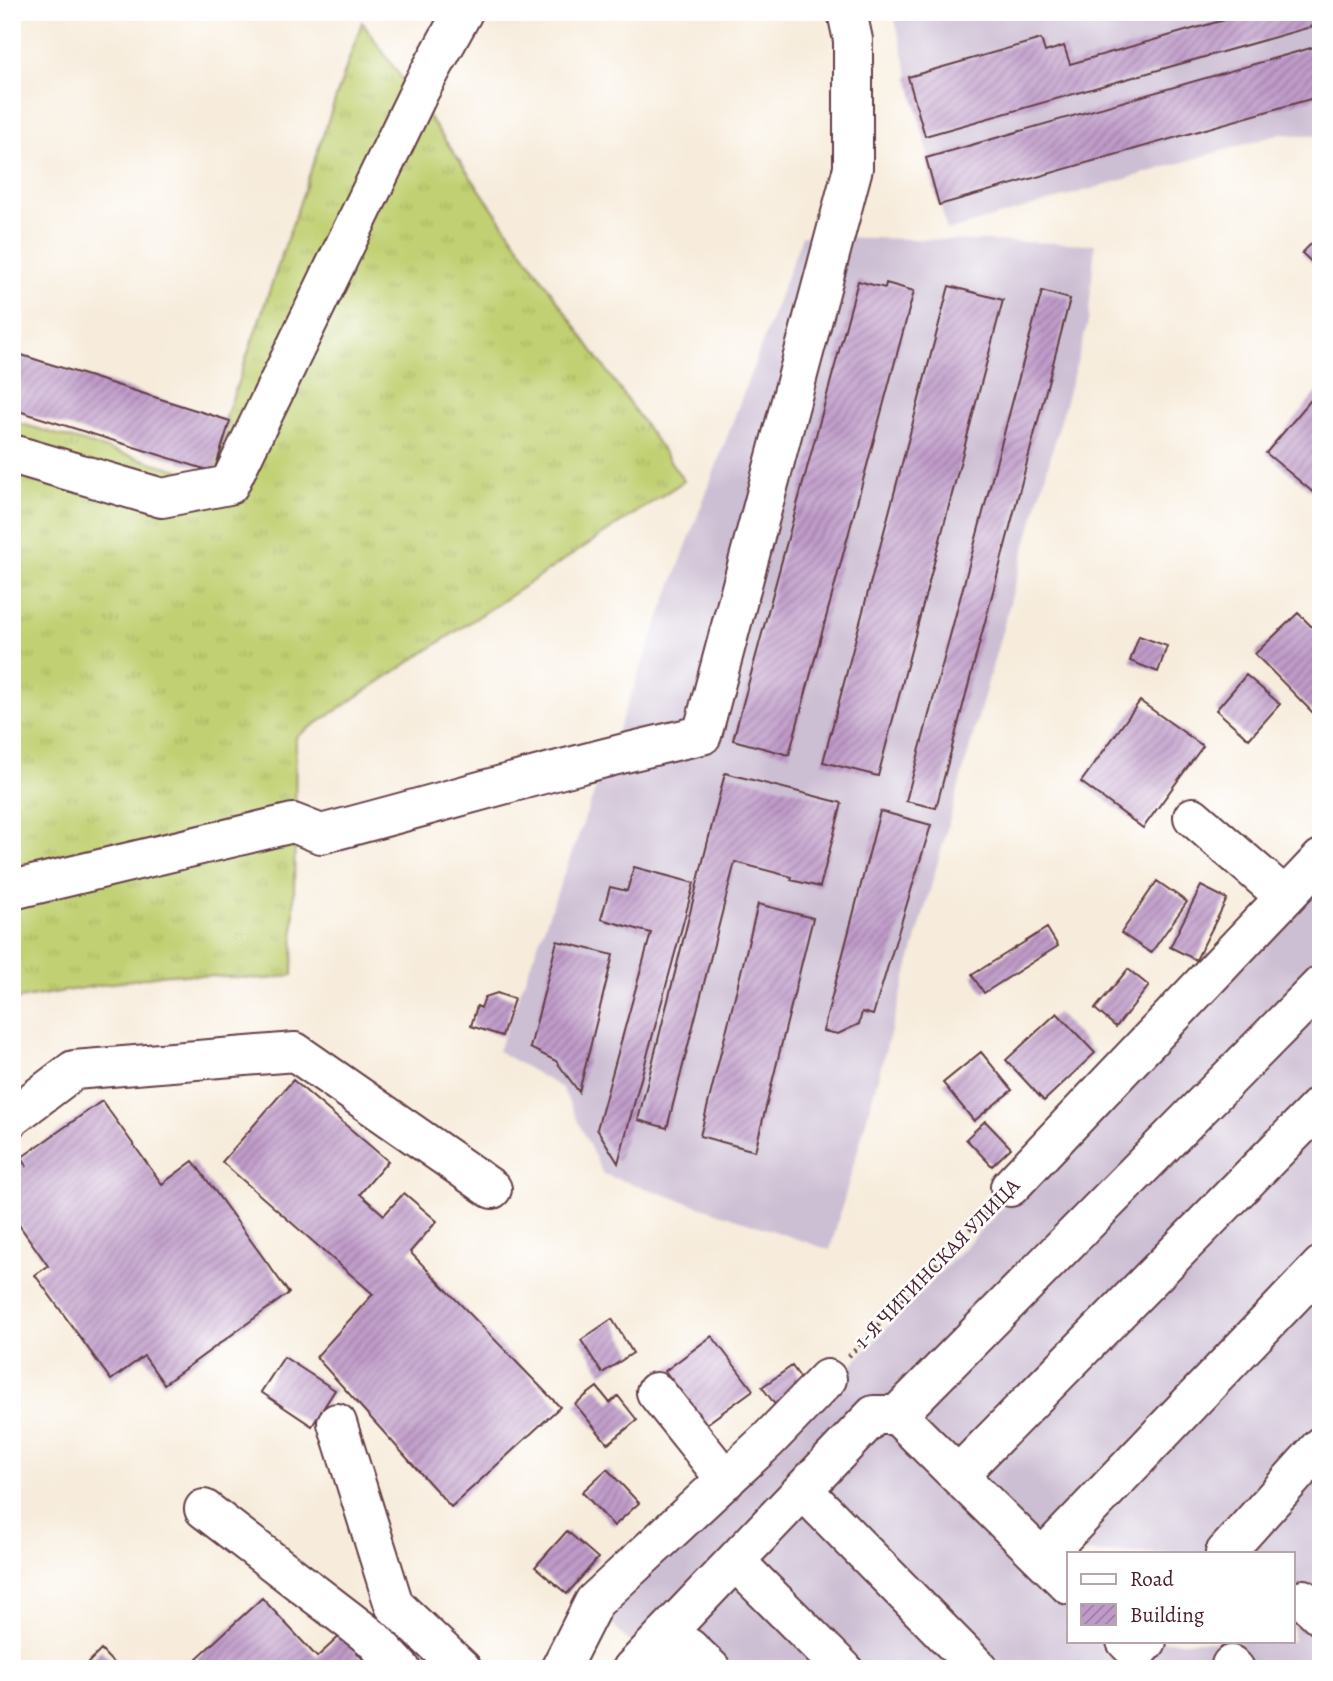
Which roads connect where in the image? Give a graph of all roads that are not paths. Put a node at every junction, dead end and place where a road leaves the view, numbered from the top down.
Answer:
1 (463, 12) edge
2 (848, 12) edge
3 (12, 454) edge
4 (1194, 817) dead end
5 (1321, 859) edge
6 (12, 890) edge
7 (1285, 897) junction
8 (1321, 985) edge
9 (1321, 1105) edge
10 (12, 1117) edge
11 (1010, 1187) road end
12 (492, 1189) dead end
13 (1321, 1266) edge
14 (827, 1379) road end
15 (656, 1392) dead end
16 (897, 1415) junction
17 (337, 1423) dead end
18 (1321, 1446) edge
19 (958, 1475) junction
20 (726, 1480) junction
21 (803, 1490) junction
22 (204, 1509) dead end
23 (1226, 1552) edge
24 (1042, 1558) junction
25 (735, 1561) junction
26 (1067, 1583) edge
27 (644, 1657) edge
28 (562, 1668) edge
29 (401, 1669) edge
30 (462, 1669) edge
31 (711, 1669) edge
32 (844, 1669) edge
33 (979, 1669) edge

1 - 3 street
2 - 6 street
4 - 7 street
5 - 7 street, 1-Я ЧИТИНСКАЯ УЛИЦА
7 - 11 street, 1-Я ЧИТИНСКАЯ УЛИЦА
8 - 16 street
9 - 19 street
10 - 12 street
13 - 24 street
14 - 20 street
15 - 20 street
16 - 19 street
16 - 21 street
17 - 30 street
18 - 23 street
19 - 24 street
20 - 28 street
21 - 25 street
21 - 33 street
22 - 29 street
24 - 26 street
25 - 27 street
25 - 32 street
27 - 31 street

